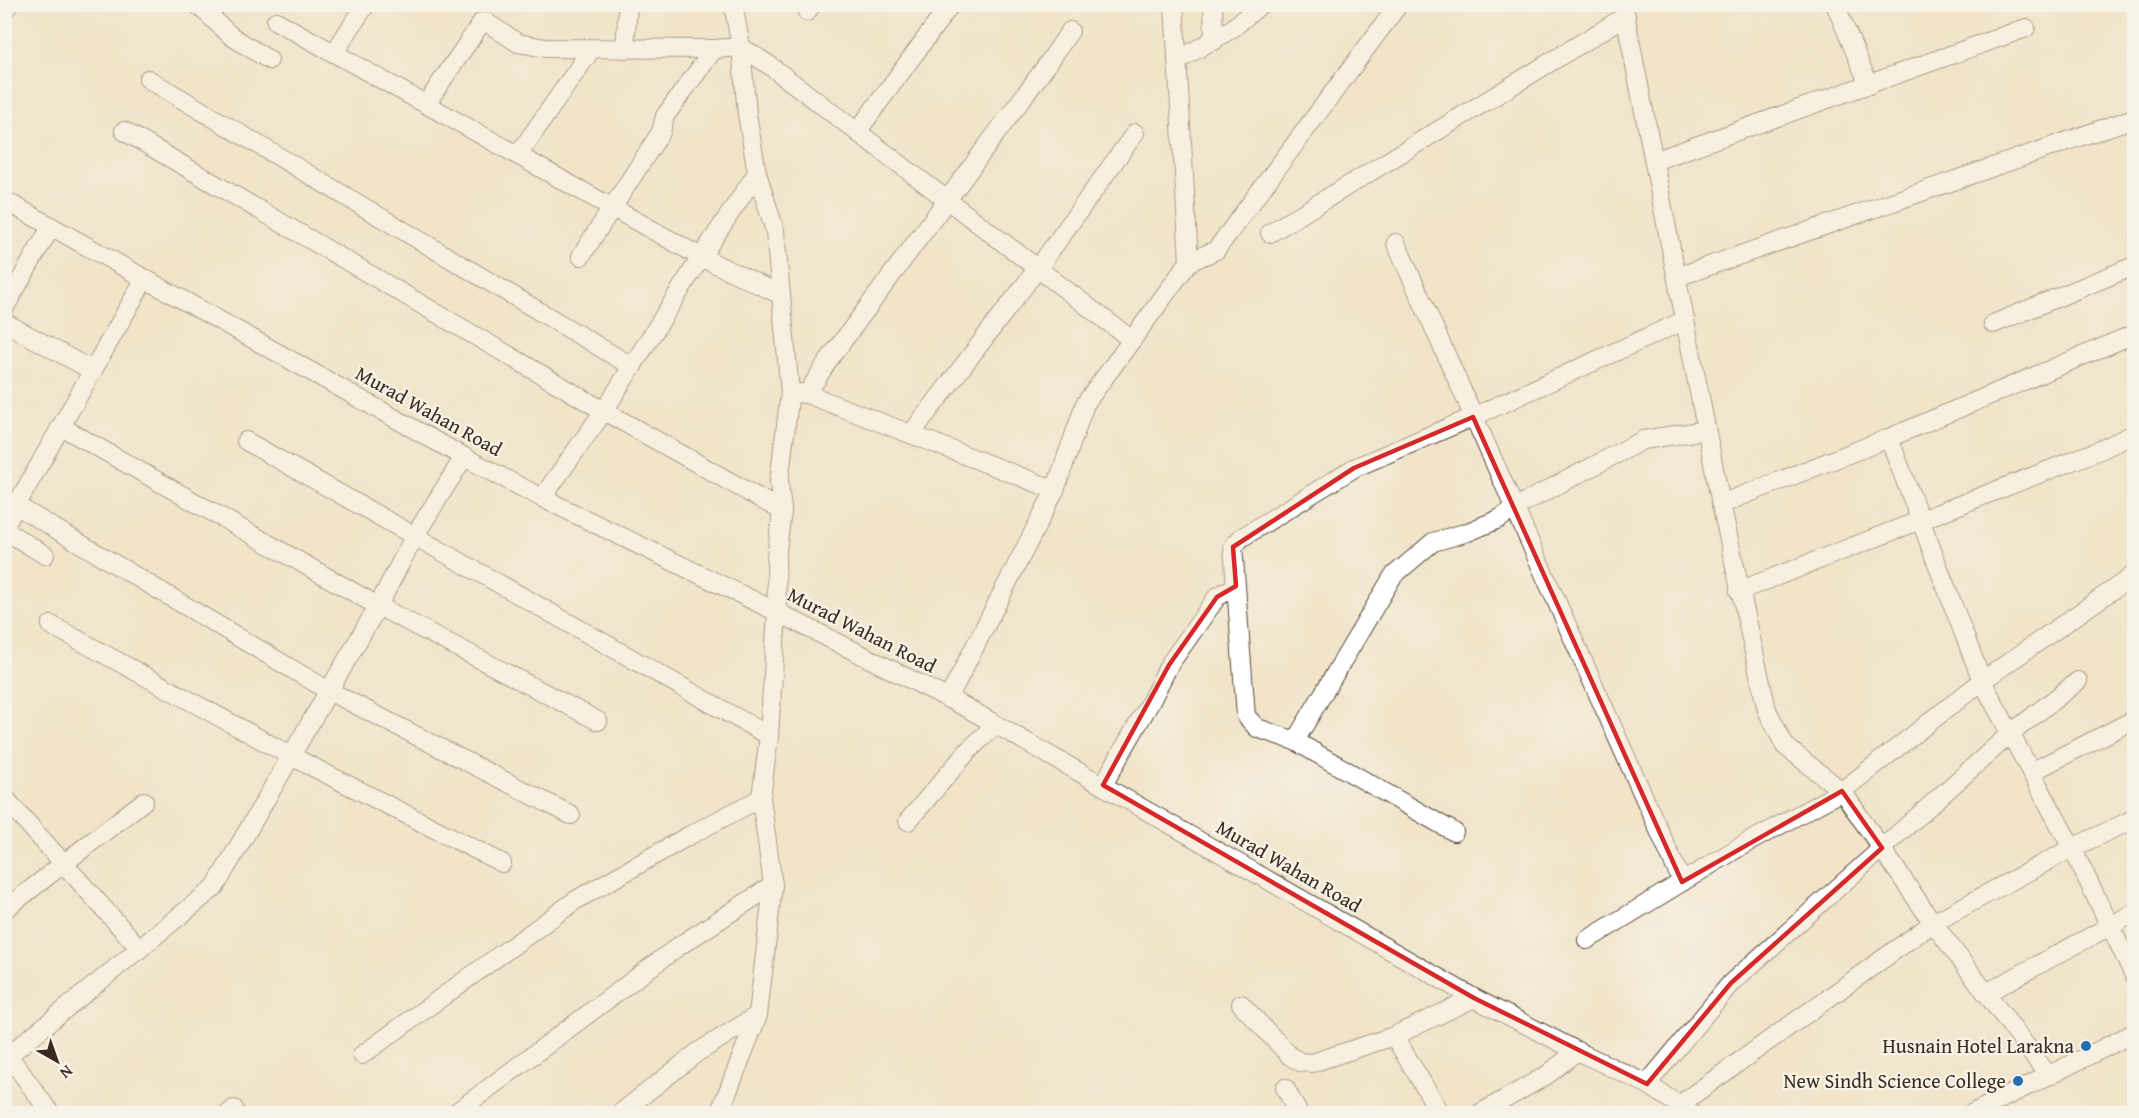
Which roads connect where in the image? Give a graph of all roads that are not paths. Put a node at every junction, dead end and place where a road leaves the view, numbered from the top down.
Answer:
1 (9, 4) edge
2 (197, 4) edge
3 (366, 4) edge
4 (628, 4) edge
5 (733, 4) edge
6 (951, 4) edge
7 (1174, 4) edge
8 (1213, 4) edge
9 (1261, 4) edge
10 (1399, 4) edge
11 (1835, 4) edge
12 (1625, 10) edge
13 (4, 11) edge
14 (276, 21) dead end
15 (2026, 28) dead end
16 (1070, 31) dead end
17 (1214, 41) junction
18 (741, 46) junction
19 (714, 49) junction
20 (591, 50) junction
21 (625, 50) junction
22 (334, 53) junction
23 (269, 60) dead end
24 (1177, 61) junction
25 (148, 78) dead end
26 (1869, 84) junction
27 (426, 104) junction
28 (2134, 118) edge
29 (124, 131) dead end
30 (857, 132) junction
31 (1135, 133) dead end
32 (518, 155) junction
33 (1654, 161) junction
34 (758, 172) junction
35 (946, 199) junction
36 (4, 200) edge
37 (612, 207) junction
38 (51, 227) junction
39 (1270, 233) dead end
40 (1396, 243) dead end
41 (580, 256) dead end
42 (701, 257) junction
43 (1189, 262) junction
44 (2134, 266) edge
45 (1038, 268) junction
46 (1677, 277) junction
47 (144, 280) junction
48 (781, 296) junction
49 (4, 309) edge
50 (1685, 320) junction
51 (4, 322) edge
52 (1993, 324) dead end
53 (2134, 334) edge
54 (1132, 340) junction
55 (633, 367) junction
56 (93, 371) junction
57 (798, 393) junction
58 (604, 411) junction
59 (1473, 417) junction
60 (62, 427) junction
61 (1706, 430) junction
62 (911, 434) junction
63 (2134, 434) edge
64 (1889, 438) junction
65 (246, 441) dead end
66 (464, 457) junction
67 (1056, 490) junction
68 (542, 498) junction
69 (1721, 504) junction
70 (17, 506) junction
71 (1514, 509) junction
72 (782, 511) junction
73 (1920, 520) junction
74 (4, 529) edge
75 (414, 537) junction
76 (45, 555) dead end
77 (2134, 575) edge
78 (1236, 586) junction
79 (1739, 591) junction
80 (378, 606) junction
81 (777, 612) junction
82 (51, 625) dead end
83 (1982, 681) junction
84 (2078, 681) dead end
85 (329, 691) junction
86 (948, 699) junction
87 (2134, 720) edge
88 (598, 721) dead end
89 (995, 724) junction
90 (2010, 734) junction
91 (770, 736) junction
92 (1295, 741) junction
93 (291, 756) junction
94 (2031, 772) junction
95 (1103, 785) junction
96 (1842, 791) junction
97 (4, 797) edge
98 (761, 798) junction
99 (144, 801) dead end
100 (571, 815) dead end
101 (2134, 819) edge
102 (908, 821) dead end
103 (1454, 832) dead end
104 (1882, 848) junction
105 (2072, 848) junction
106 (502, 863) dead end
107 (64, 864) junction
108 (1682, 882) junction
109 (773, 885) junction
110 (4, 910) edge
111 (2134, 913) edge
112 (1933, 923) junction
113 (2110, 926) junction
114 (1587, 940) dead end
115 (140, 949) junction
116 (2134, 975) edge
117 (1986, 993) junction
118 (1474, 998) junction
119 (1241, 1004) dead end
120 (758, 1015) junction
121 (2134, 1033) edge
122 (1394, 1036) junction
123 (1577, 1051) junction
124 (362, 1055) dead end
125 (7, 1057) edge
126 (2048, 1076) junction
127 (1647, 1084) junction
128 (1286, 1088) dead end
129 (1686, 1109) edge
130 (51, 1113) edge
131 (454, 1113) edge
132 (619, 1113) edge
133 (719, 1113) edge
134 (1299, 1113) edge
135 (1441, 1113) edge
136 (1479, 1113) edge
137 (1971, 1113) edge

1 - 13 street
2 - 23 street
3 - 22 street
4 - 21 street
5 - 18 street
6 - 30 street
7 - 24 street
8 - 17 street
9 - 17 street
10 - 43 street
11 - 26 street
12 - 33 street
12 - 39 street
14 - 22 street
15 - 26 street
16 - 35 street
17 - 24 street
18 - 19 street
18 - 30 street
18 - 34 street
19 - 21 street
19 - 37 street
20 - 21 street
20 - 27 street
20 - 32 street
22 - 27 street
24 - 43 street
25 - 55 street
26 - 33 street
27 - 32 street
28 - 46 street
29 - 58 street
30 - 35 street
31 - 45 street
32 - 37 street
33 - 46 street
34 - 42 street
34 - 48 street
35 - 45 street
35 - 57 street
36 - 38 street, Murad Wahan Road
37 - 41 street
37 - 42 street
38 - 47 street, Murad Wahan Road
38 - 49 street
40 - 59 street
42 - 48 street
42 - 55 street
43 - 54 street
44 - 52 street
45 - 54 street
45 - 62 street
46 - 50 street
47 - 56 street
47 - 66 street, Murad Wahan Road
48 - 57 street
50 - 59 street
50 - 61 street
51 - 56 street
53 - 64 street
54 - 67 street
55 - 58 street
56 - 60 street
57 - 62 street
57 - 72 street
58 - 68 street
58 - 72 street
59 - 71 street
59 - 78 street
60 - 70 street
60 - 80 street
61 - 69 street
61 - 71 street
62 - 67 street
63 - 73 street
64 - 69 street
64 - 73 street
65 - 75 street
66 - 68 street, Murad Wahan Road
66 - 75 street
67 - 86 street
68 - 81 street, Murad Wahan Road
69 - 79 street
70 - 74 street
70 - 85 street
71 - 92 street
71 - 108 street
72 - 81 street
73 - 79 street
73 - 83 street
74 - 76 street
75 - 80 street
75 - 91 street
77 - 83 street
78 - 92 street
78 - 95 street
79 - 96 street
80 - 85 street
80 - 88 street
81 - 86 street, Murad Wahan Road
81 - 91 street
82 - 93 street
83 - 90 street
83 - 96 street
84 - 90 street
85 - 93 street
85 - 100 street
86 - 89 street, Murad Wahan Road
87 - 94 street
89 - 95 street, Murad Wahan Road
89 - 102 street
90 - 94 street
90 - 104 street
91 - 98 street
92 - 103 street
93 - 106 street
93 - 115 street
94 - 105 street
95 - 118 street, Murad Wahan Road
96 - 104 street
96 - 108 street
97 - 107 street
98 - 109 street
98 - 124 street
99 - 107 street
101 - 105 street
104 - 112 street
104 - 127 street
105 - 112 street
105 - 113 street
107 - 110 street
107 - 115 street
108 - 114 street
109 - 120 street
109 - 131 street
111 - 113 street
112 - 117 street
112 - 129 street
113 - 116 street
113 - 117 street
115 - 125 street
117 - 126 street
118 - 122 street
118 - 123 street, Murad Wahan Road
119 - 122 street
120 - 132 street
120 - 133 street
121 - 126 street
122 - 135 street
123 - 127 street, Murad Wahan Road
123 - 136 street
125 - 130 street
126 - 137 street
127 - 129 street, Murad Wahan Road
128 - 134 street

